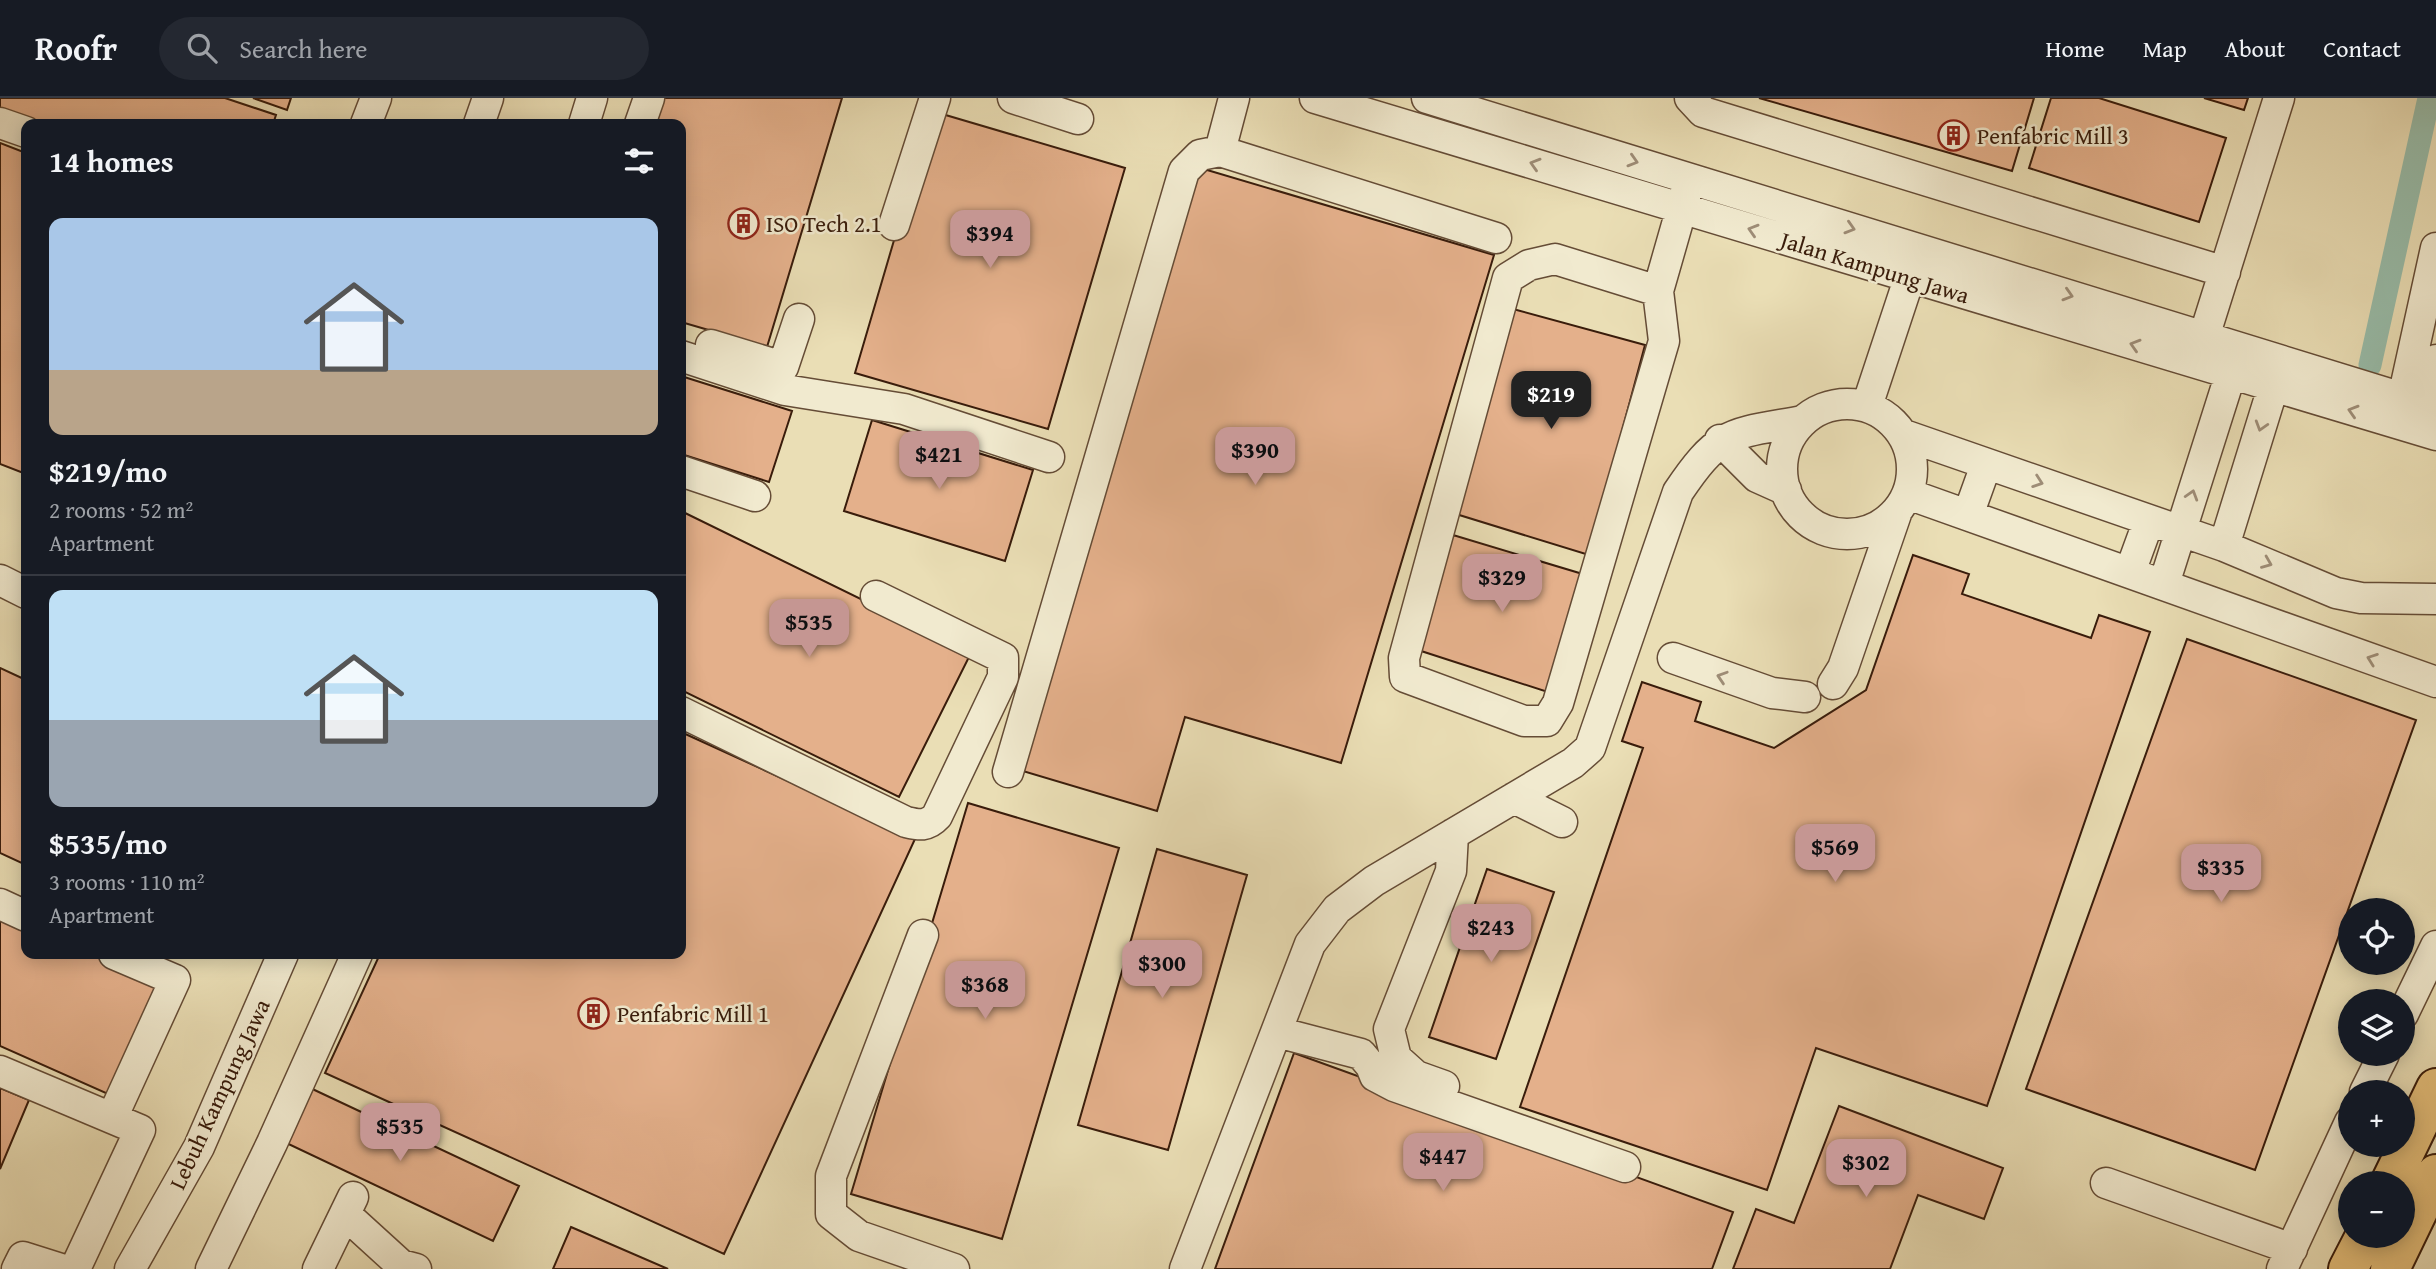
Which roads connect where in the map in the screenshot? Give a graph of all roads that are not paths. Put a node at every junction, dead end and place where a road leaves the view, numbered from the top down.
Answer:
1 (376, 98) edge
2 (488, 98) edge
3 (592, 98) edge
4 (649, 98) edge
5 (935, 98) edge
6 (1013, 98) edge
7 (1234, 98) edge
8 (1315, 98) edge
9 (1427, 98) edge
10 (1690, 98) edge
11 (2279, 98) edge
12 (1346, 102) edge
13 (368, 119) edge
14 (481, 119) edge
15 (586, 119) edge
16 (642, 119) edge
17 (1078, 119) dead end
18 (0, 122) edge
19 (21, 130) edge
20 (1220, 151) junction
21 (1690, 179) junction
22 (1680, 208) junction
23 (894, 225) dead end
24 (1496, 238) dead end
25 (2436, 248) edge
26 (1919, 250) junction
27 (2225, 272) junction
28 (1909, 278) junction
29 (1658, 290) junction
30 (799, 319) dead end
31 (686, 338) edge
32 (2200, 350) junction
33 (686, 358) edge
34 (2436, 360) edge
35 (2234, 361) junction
36 (2278, 374) junction
37 (1867, 406) junction
38 (2424, 414) edge
39 (1803, 421) junction
40 (1904, 435) junction
41 (1720, 440) junction
42 (1049, 457) dead end
43 (1986, 465) junction
44 (686, 473) edge
45 (1786, 490) junction
46 (755, 496) dead end
47 (1902, 503) junction
48 (1968, 515) junction
49 (2149, 520) junction
50 (2181, 532) junction
51 (2224, 546) junction
52 (2130, 572) junction
53 (0, 580) edge
54 (2164, 584) junction
55 (21, 590) edge
56 (876, 596) dead end
57 (2436, 599) edge
58 (1673, 658) dead end
59 (2436, 682) edge
60 (1833, 684) dead end
61 (1805, 697) dead end
62 (686, 714) edge
63 (1008, 772) dead end
64 (1514, 798) junction
65 (1562, 822) dead end
66 (1453, 834) junction
67 (0, 904) edge
68 (21, 914) edge
69 (923, 935) dead end
70 (2436, 946) edge
71 (126, 959) edge
72 (281, 959) edge
73 (356, 959) edge
74 (2415, 989) edge
75 (1277, 1032) junction
76 (0, 1070) edge
77 (2436, 1088) edge
78 (1465, 1093) dead end
79 (112, 1118) junction
80 (2436, 1121) edge
81 (2338, 1148) edge
82 (1625, 1167) dead end
83 (2396, 1171) edge
84 (2411, 1171) edge
85 (2436, 1174) edge
86 (2106, 1183) dead end
87 (2436, 1233) edge
88 (2359, 1248) edge
89 (2374, 1248) edge
90 (2287, 1259) edge
91 (134, 1268) edge
92 (405, 1268) edge
93 (17, 1269) edge
94 (61, 1269) edge
95 (75, 1269) edge
96 (211, 1269) edge
97 (318, 1269) edge
98 (954, 1269) edge
99 (1185, 1269) edge
100 (2348, 1269) edge
101 (2364, 1269) edge
102 (2390, 1269) edge
103 (2419, 1269) edge

1 - 13 street
2 - 14 street
3 - 15 street
4 - 16 street
5 - 23 street
6 - 17 street
7 - 20 street
8 - 12 street, Jalan Kampung Jawa
9 -> 21 street, Jalan Kampung Jawa
10 - 27 street
11 - 27 street
22 -> 12 street, Jalan Kampung Jawa
18 - 19 street
20 - 24 street
20 - 63 street
21 - 22 street
21 -> 26 street, Jalan Kampung Jawa
28 -> 22 street, Jalan Kampung Jawa
22 - 29 street
25 - 38 street
26 - 28 street
26 -> 32 street, Jalan Kampung Jawa
27 - 32 street
32 -> 28 street, Jalan Kampung Jawa
28 - 37 street
29 - 29 street
30 - 31 street
32 - 35 street, Jalan Kampung Jawa
33 - 42 street
34 - 38 street
35 - 36 street, Jalan Kampung Jawa
50 -> 35 street
36 - 38 street, Jalan Kampung Jawa
36 -> 51 street
37 - 39 street
37 - 40 street
39 - 41 street
39 - 45 street
40 - 43 street
40 - 47 street
41 - 45 street
41 - 64 street
43 - 48 street
43 -> 49 street
44 - 46 street
45 - 47 street
47 - 48 street
47 - 60 street
48 - 52 street
49 - 50 street
49 - 52 street
50 - 51 street
50 - 54 street
51 -> 57 street
52 - 54 street
53 - 55 street
59 -> 54 street
56 - 62 street
61 -> 58 street
64 - 65 street
64 - 66 street
66 - 75 street
66 - 78 street
67 - 68 street
69 - 98 street
70 - 74 street
71 - 79 street
72 - 91 street, Lebuh Kampung Jawa
73 - 96 street
75 - 82 street
75 - 99 street
76 - 79 street
77 - 83 highway
79 - 95 street
80 - 84 highway
81 - 90 street
85 - 102 highway
86 - 90 street
87 - 103 highway
88 - 100 highway
89 - 101 highway
92 - 97 street
93 - 94 street

